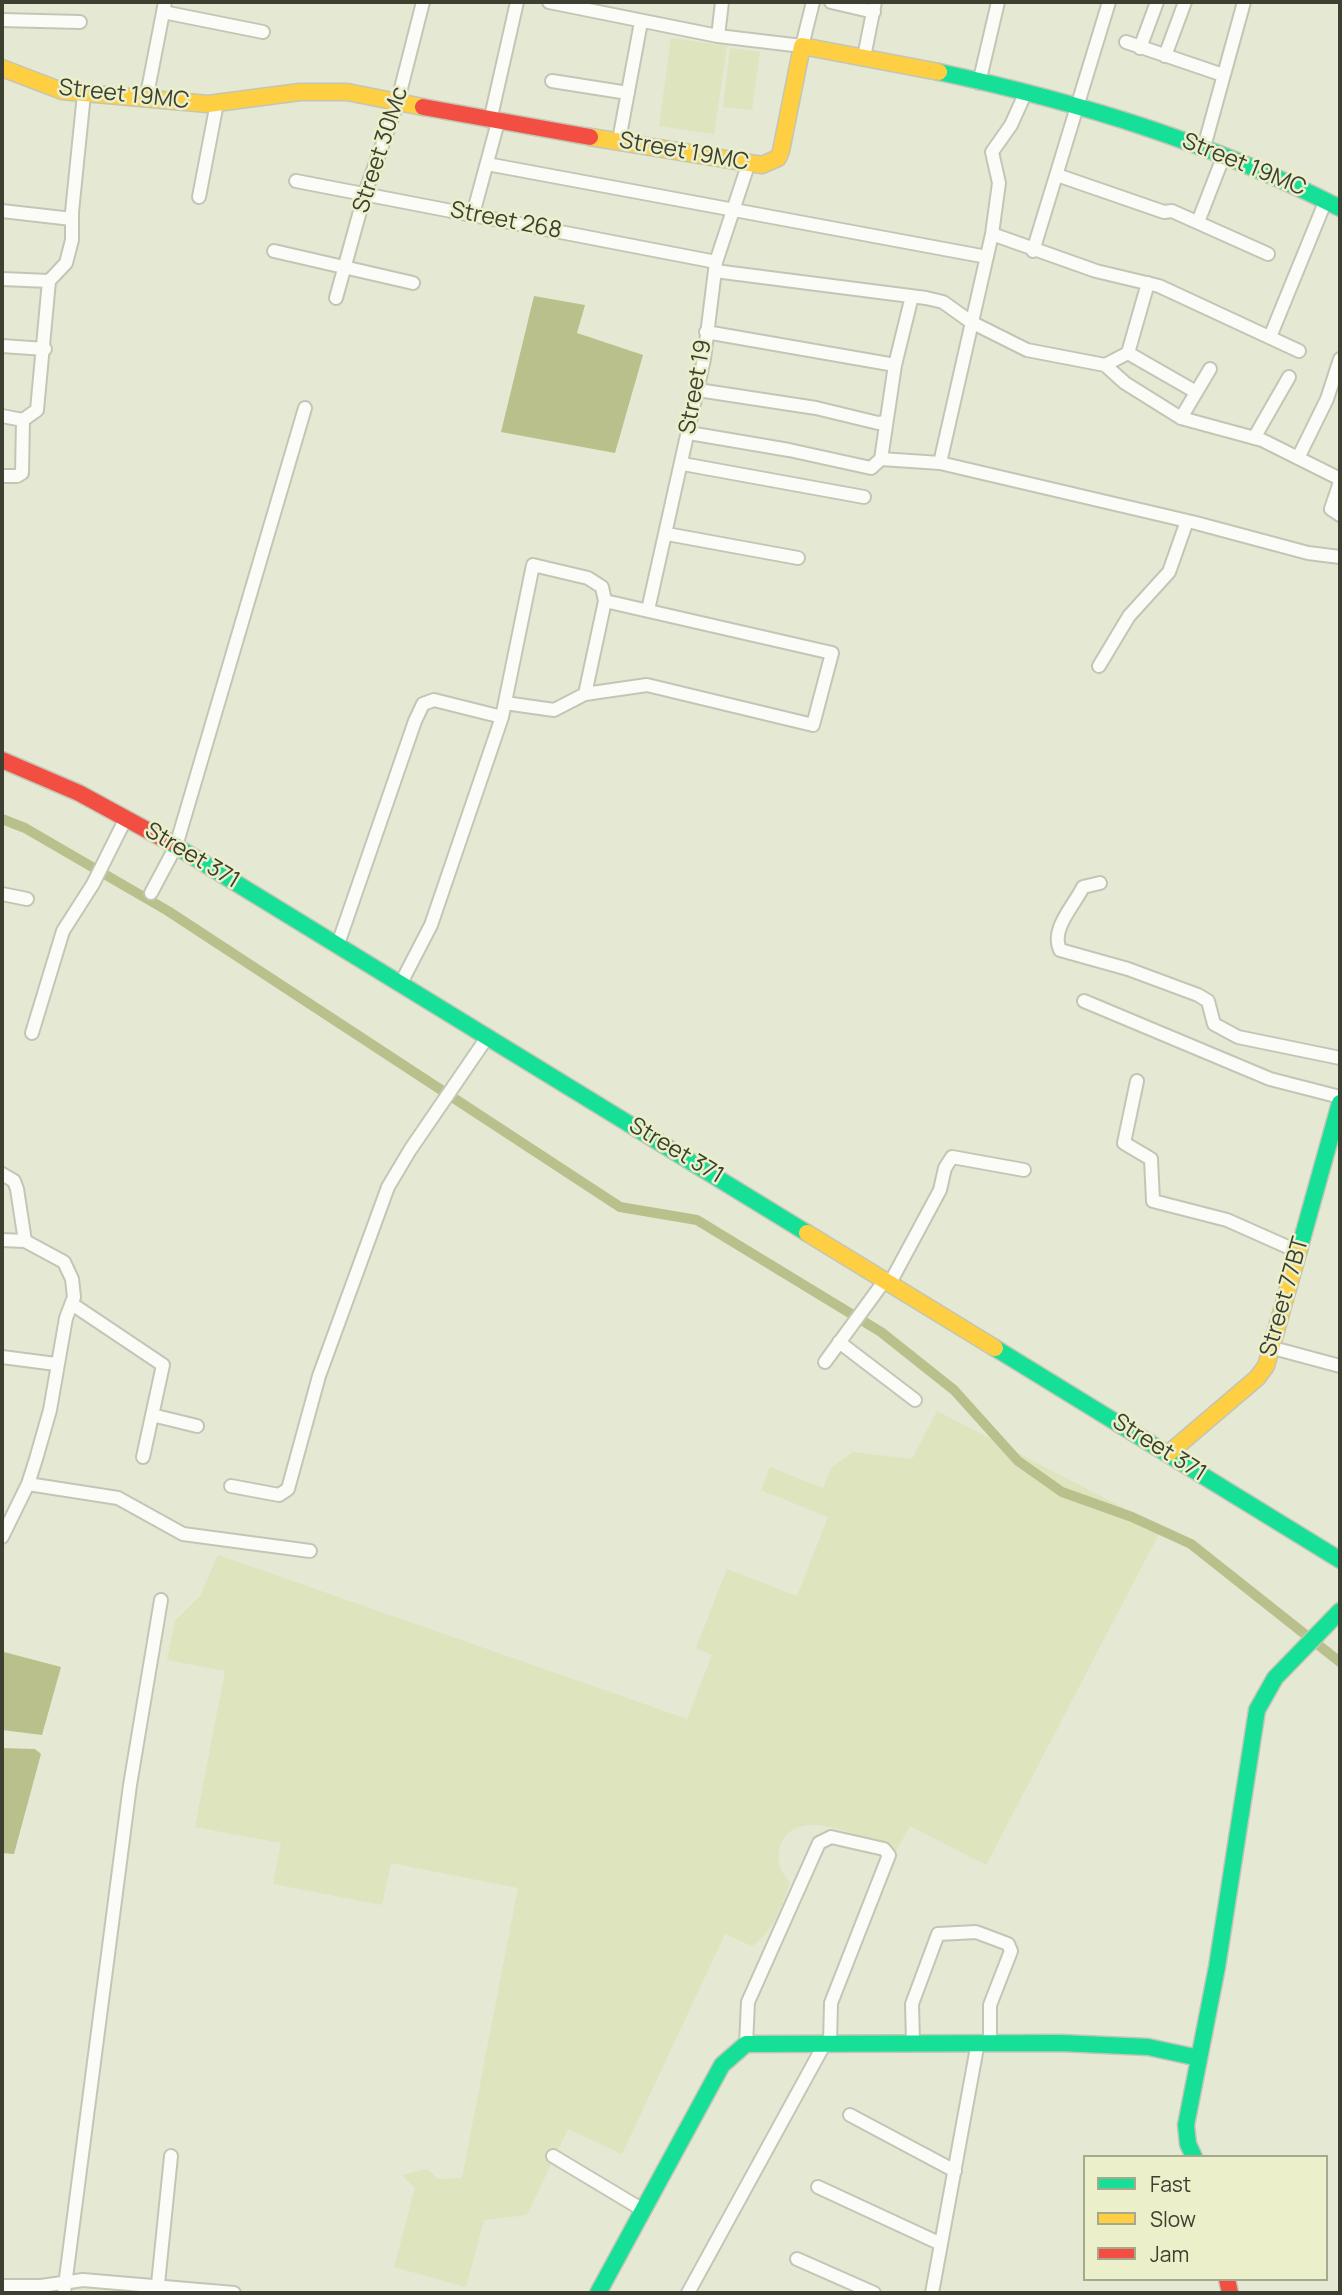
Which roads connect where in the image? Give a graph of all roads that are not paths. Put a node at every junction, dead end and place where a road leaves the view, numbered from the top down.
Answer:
1 (421, 2) edge
2 (517, 2) edge
3 (549, 2) edge
4 (722, 2) edge
5 (813, 2) edge
6 (831, 2) edge
7 (998, 2) edge
8 (1109, 2) edge
9 (1157, 2) edge
10 (1185, 2) edge
11 (1244, 2) edge
12 (592, 6) edge
13 (164, 7) edge
14 (874, 7) edge
15 (2, 20) edge
16 (80, 22) dead end
17 (641, 22) junction
18 (263, 32) dead end
19 (718, 36) junction
20 (1126, 42) dead end
21 (802, 46) junction
22 (1140, 48) junction
23 (1165, 56) junction
24 (864, 57) junction
25 (2, 68) edge
26 (1223, 75) junction
27 (552, 81) dead end
28 (979, 83) junction
29 (628, 93) junction
30 (84, 94) junction
31 (1025, 94) junction
32 (146, 100) junction
33 (216, 103) junction
34 (397, 104) junction
35 (1077, 106) junction
36 (494, 121) junction
37 (619, 140) junction
38 (1204, 147) junction
39 (1224, 155) junction
40 (487, 164) junction
41 (748, 165) junction
42 (1057, 175) junction
43 (296, 181) dead end
44 (365, 193) junction
45 (199, 197) dead end
46 (1333, 204) edge
47 (734, 209) junction
48 (2, 211) edge
49 (474, 214) junction
50 (72, 219) junction
51 (1198, 222) junction
52 (992, 234) junction
53 (1033, 250) junction
54 (274, 251) dead end
55 (1268, 254) dead end
56 (987, 257) junction
57 (716, 267) junction
58 (345, 269) junction
59 (2, 279) edge
60 (50, 281) junction
61 (413, 283) dead end
62 (1148, 283) junction
63 (912, 296) junction
64 (337, 298) dead end
65 (971, 322) junction
66 (706, 332) junction
67 (1270, 337) junction
68 (2, 346) edge
69 (45, 349) junction
70 (1300, 351) dead end
71 (1128, 353) junction
72 (1340, 359) edge
73 (895, 365) junction
74 (1105, 365) junction
75 (1210, 369) dead end
76 (1289, 377) dead end
77 (1338, 378) edge
78 (698, 390) junction
79 (1196, 392) junction
80 (305, 408) dead end
81 (2, 416) edge
82 (1181, 418) junction
83 (23, 420) junction
84 (885, 422) junction
85 (689, 433) junction
86 (1254, 438) junction
87 (1298, 458) junction
88 (881, 459) junction
89 (940, 463) junction
90 (683, 464) junction
91 (2, 476) edge
92 (1340, 480) edge
93 (864, 497) dead end
94 (1340, 515) edge
95 (1187, 521) junction
96 (667, 534) junction
97 (1340, 556) edge
98 (798, 558) dead end
99 (605, 601) junction
100 (648, 610) junction
101 (1099, 666) dead end
102 (585, 694) junction
103 (505, 703) junction
104 (502, 717) junction
105 (2, 760) edge
106 (126, 818) junction
107 (176, 846) junction
108 (1100, 883) dead end
109 (151, 893) dead end
110 (2, 894) edge
111 (27, 899) dead end
112 (338, 944) junction
113 (401, 983) junction
114 (1084, 1001) dead end
115 (32, 1033) dead end
116 (488, 1036) junction
117 (1340, 1058) edge
118 (1137, 1081) dead end
119 (1340, 1097) edge
120 (1340, 1103) edge
121 (1024, 1170) dead end
122 (2, 1174) edge
123 (2, 1240) edge
124 (25, 1241) junction
125 (1299, 1252) junction
126 (888, 1281) junction
127 (72, 1304) junction
128 (839, 1342) junction
129 (1273, 1348) junction
130 (2, 1357) edge
131 (825, 1362) dead end
132 (56, 1364) junction
133 (1340, 1366) edge
134 (915, 1399) dead end
135 (152, 1415) junction
136 (197, 1426) dead end
137 (1169, 1453) junction
138 (143, 1457) dead end
139 (28, 1484) junction
140 (231, 1486) dead end
141 (2, 1537) edge
142 (310, 1551) dead end
143 (1340, 1560) edge
144 (160, 1601) dead end
145 (1340, 1611) edge
146 (984, 2042) junction
147 (827, 2043) junction
148 (913, 2043) junction
149 (746, 2044) junction
150 (1199, 2058) junction
151 (850, 2115) dead end
152 (1193, 2155) edge
153 (171, 2156) dead end
154 (553, 2156) dead end
155 (954, 2171) junction
156 (818, 2187) dead end
157 (643, 2210) junction
158 (941, 2244) junction
159 (797, 2259) dead end
160 (158, 2284) junction
161 (2, 2286) edge
162 (65, 2288) edge
163 (228, 2293) edge
164 (598, 2293) edge
165 (688, 2293) edge
166 (874, 2293) edge
167 (932, 2293) edge

1 - 34 street, Street 30Mc
2 - 36 street
3 - 12 street
4 - 19 street
5 - 21 street
6 - 14 street
7 - 28 street
8 - 35 street
9 - 22 street
10 - 23 street
11 - 26 street
12 - 17 street
13 - 18 street
13 - 32 street
14 - 24 street
15 - 16 street
17 - 19 street
17 - 29 street
19 - 21 street
20 - 22 street
21 - 24 street, Street 19MC
21 - 41 street, Street 19MC
22 - 23 street
23 - 26 street
24 - 28 street, Street 19MC
25 - 30 street, Street 19MC
26 - 38 street
27 - 29 street
28 - 31 street, Street 19MC
29 - 37 street
30 - 32 street, Street 19MC
30 - 50 street
31 - 35 street, Street 19MC
31 - 52 street
32 - 33 street, Street 19MC
33 - 34 street, Street 19MC
33 - 45 street
34 - 36 street, Street 19MC
34 - 44 street, Street 30Mc
35 - 38 street, Street 19MC
35 - 42 street
36 - 37 street, Street 19MC
36 - 40 street
37 - 41 street, Street 19MC
38 - 39 street, Street 19MC
39 - 46 street, Street 19MC
39 - 51 street
40 - 47 street
40 - 49 street
41 - 47 street, Street 19
42 - 51 street
42 - 53 street
43 - 44 street, Street 268
44 - 49 street, Street 268
44 - 58 street, Street 30Mc
46 - 67 street
47 - 56 street
47 - 57 street, Street 19
48 - 50 street
49 - 57 street, Street 268
50 - 60 street
51 - 55 street
52 - 53 street
52 - 56 street
53 - 62 street
54 - 58 street
56 - 65 street
57 - 63 street, Street 268
57 - 66 street, Street 19
58 - 61 street
58 - 64 street, Street 30Mc
59 - 60 street
60 - 69 street
62 - 67 street
62 - 71 street
63 - 65 street, Street 268
63 - 73 street
65 - 74 street, Street 268
65 - 89 street
66 - 73 street
66 - 78 street, Street 19
67 - 70 street
68 - 69 street
69 - 83 street
71 - 74 street
71 - 79 street
72 - 77 street
73 - 84 street
74 - 82 street
75 - 79 street
76 - 86 street
77 - 87 street
78 - 84 street
78 - 85 street, Street 19
79 - 82 street
80 - 107 street
81 - 83 street
82 - 86 street
83 - 91 street
84 - 88 street
85 - 88 street
85 - 90 street, Street 19
86 - 87 street
87 - 92 street
88 - 89 street
89 - 95 street
90 - 93 street
90 - 96 street, Street 19
92 - 94 street
95 - 97 street
95 - 101 street
96 - 98 street
96 - 100 street, Street 19
99 - 100 street
99 - 102 street
99 - 103 street
100 - 102 street
102 - 103 street
103 - 104 street
104 - 112 street
104 - 113 street
105 - 106 street, Street 371
106 - 107 street, Street 371
106 - 115 street
107 - 109 street
107 - 112 street, Street 371
108 - 117 street
110 - 111 street
112 - 113 street, Street 371
113 - 116 street, Street 371
114 - 119 street
116 - 126 street, Street 371
116 - 140 street
118 - 125 street
120 - 125 street, Street 77BT
121 - 126 street
122 - 124 street
123 - 124 street
124 - 127 street
125 - 129 street, Street 77BT
126 - 128 street
126 - 137 street, Street 371
127 - 132 street
127 - 135 street
128 - 131 street
128 - 134 street
129 - 133 street
129 - 137 street, Street 77BT
130 - 132 street
132 - 139 street
135 - 136 street
135 - 138 street
137 - 143 street, Street 371
139 - 141 street
139 - 142 street
144 - 162 street
145 - 150 street
146 - 148 street
146 - 148 street
146 - 150 street
146 - 155 street
147 - 148 street
147 - 149 street
147 - 149 street
147 - 165 street
149 - 157 street
150 - 152 street
151 - 155 street
153 - 160 street
154 - 157 street
155 - 158 street
156 - 158 street
157 - 164 street
158 - 167 street
159 - 166 street
160 - 162 street
160 - 163 street
161 - 162 street

